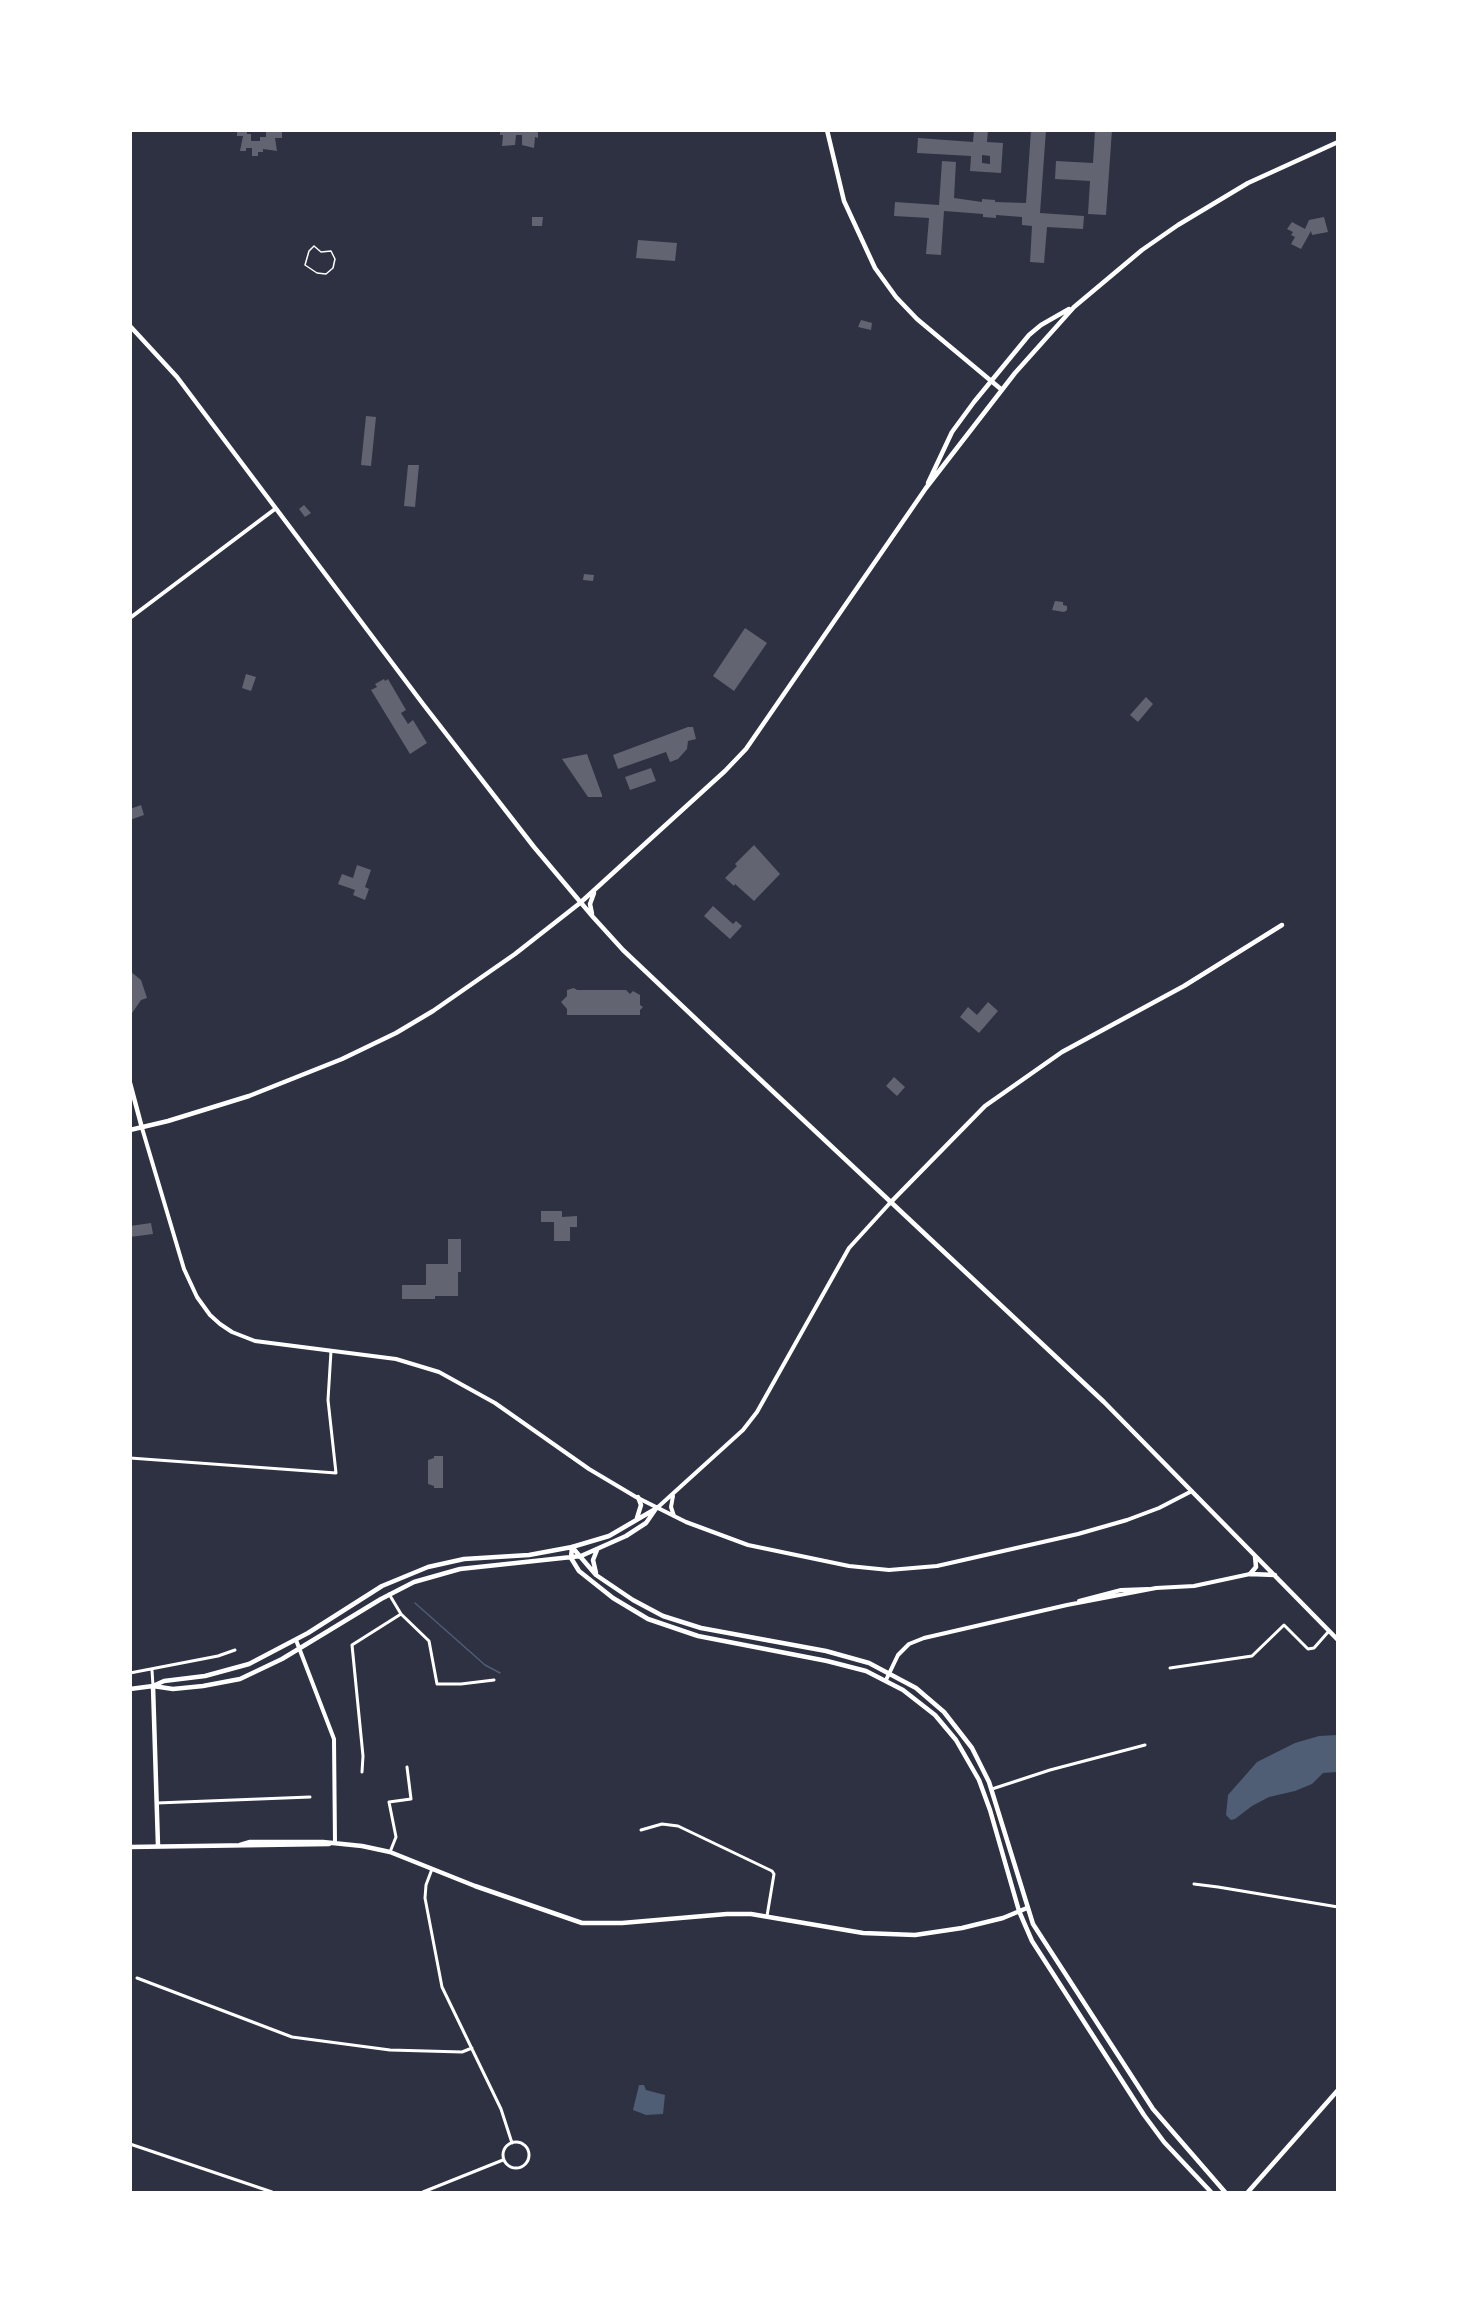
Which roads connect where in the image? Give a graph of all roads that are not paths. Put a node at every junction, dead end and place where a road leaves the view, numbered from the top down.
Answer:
1 (827, 130) edge
2 (1338, 142) edge
3 (1074, 307) junction
4 (130, 326) edge
5 (991, 381) junction
6 (1002, 390) junction
7 (926, 488) junction
8 (275, 509) junction
9 (130, 618) edge
10 (597, 888) junction
11 (580, 903) junction
12 (593, 917) junction
13 (1282, 925) dead end
14 (130, 1083) edge
15 (142, 1128) junction
16 (130, 1130) edge
17 (890, 1203) junction
18 (331, 1351) junction
19 (130, 1458) edge
20 (675, 1492) junction
21 (1190, 1492) junction
22 (638, 1497) junction
23 (657, 1508) junction
24 (674, 1516) junction
25 (638, 1518) junction
26 (572, 1547) junction
27 (597, 1550) junction
28 (581, 1556) junction
29 (1255, 1556) junction
30 (571, 1558) junction
31 (1250, 1574) junction
32 (596, 1575) junction
33 (1275, 1575) junction
34 (389, 1594) junction
35 (400, 1614) junction
36 (1329, 1631) junction
37 (296, 1640) junction
38 (1338, 1640) edge
39 (300, 1649) junction
40 (235, 1650) dead end
41 (1170, 1668) dead end
42 (152, 1670) junction
43 (889, 1672) junction
44 (130, 1673) edge
45 (494, 1680) dead end
46 (885, 1680) junction
47 (153, 1686) junction
48 (130, 1689) edge
49 (1145, 1745) dead end
50 (407, 1767) dead end
51 (362, 1772) dead end
52 (992, 1789) junction
53 (310, 1797) dead end
54 (158, 1803) junction
55 (641, 1830) dead end
56 (335, 1843) junction
57 (158, 1846) junction
58 (130, 1847) edge
59 (390, 1852) junction
60 (432, 1869) junction
61 (1194, 1884) dead end
62 (1338, 1907) edge
63 (1027, 1908) junction
64 (1019, 1911) junction
65 (767, 1916) junction
66 (137, 1978) dead end
67 (472, 2048) junction
68 (1338, 2090) edge
69 (512, 2143) junction
70 (130, 2144) edge
71 (503, 2160) junction
72 (272, 2193) edge
73 (423, 2193) edge
74 (1211, 2193) edge
75 (1225, 2193) edge
76 (1248, 2193) edge

1 - 5 main road
2 - 3 main road
3 - 5 main road
3 - 6 main road
4 - 8 main road
5 - 6 main road
5 - 7 main road
6 - 7 main road
7 - 10 main road
8 - 9 street
8 - 11 main road
10 - 11 main road
10 - 12 main road
11 - 12 main road
11 - 15 main road
12 - 17 main road
13 - 17 main road
14 - 15 main road
15 - 16 main road
15 - 18 street
17 - 20 street
17 - 21 main road
18 - 19 street
18 - 22 street
20 - 23 street
20 - 24 street
21 - 24 street
21 - 29 main road
22 - 23 street
22 - 25 main road
23 - 24 street
23 - 25 main road
23 - 27 main road
25 - 26 main road
26 - 28 main road
26 - 30 main road
26 - 37 main road
27 - 28 main road
27 - 32 main road
28 - 30 main road
28 - 32 main road
29 - 31 main road
29 - 33 main road
30 - 34 main road
30 - 46 main road
31 - 33 main road
31 - 43 street
32 - 43 main road
33 - 36 main road
34 - 35 street
34 - 39 main road
35 - 45 street
35 - 51 street
36 - 38 main road
36 - 41 street
37 - 39 street
37 - 47 main road
39 - 47 main road
39 - 56 street
40 - 42 street
42 - 44 street
42 - 47 street
43 - 46 street
43 - 52 main road
46 - 64 main road
47 - 48 main road
47 - 54 main road
49 - 52 street
50 - 59 street
52 - 63 main road
53 - 54 street
54 - 57 main road
55 - 65 street
56 - 57 main road
56 - 59 main road
57 - 58 main road
59 - 60 main road
60 - 65 main road
60 - 67 street
61 - 62 street
63 - 64 main road
63 - 75 main road
64 - 65 main road
64 - 74 main road
66 - 67 street
67 - 69 street
68 - 76 main road
69 - 71 street
69 - 71 street
70 - 72 street
71 - 73 street

